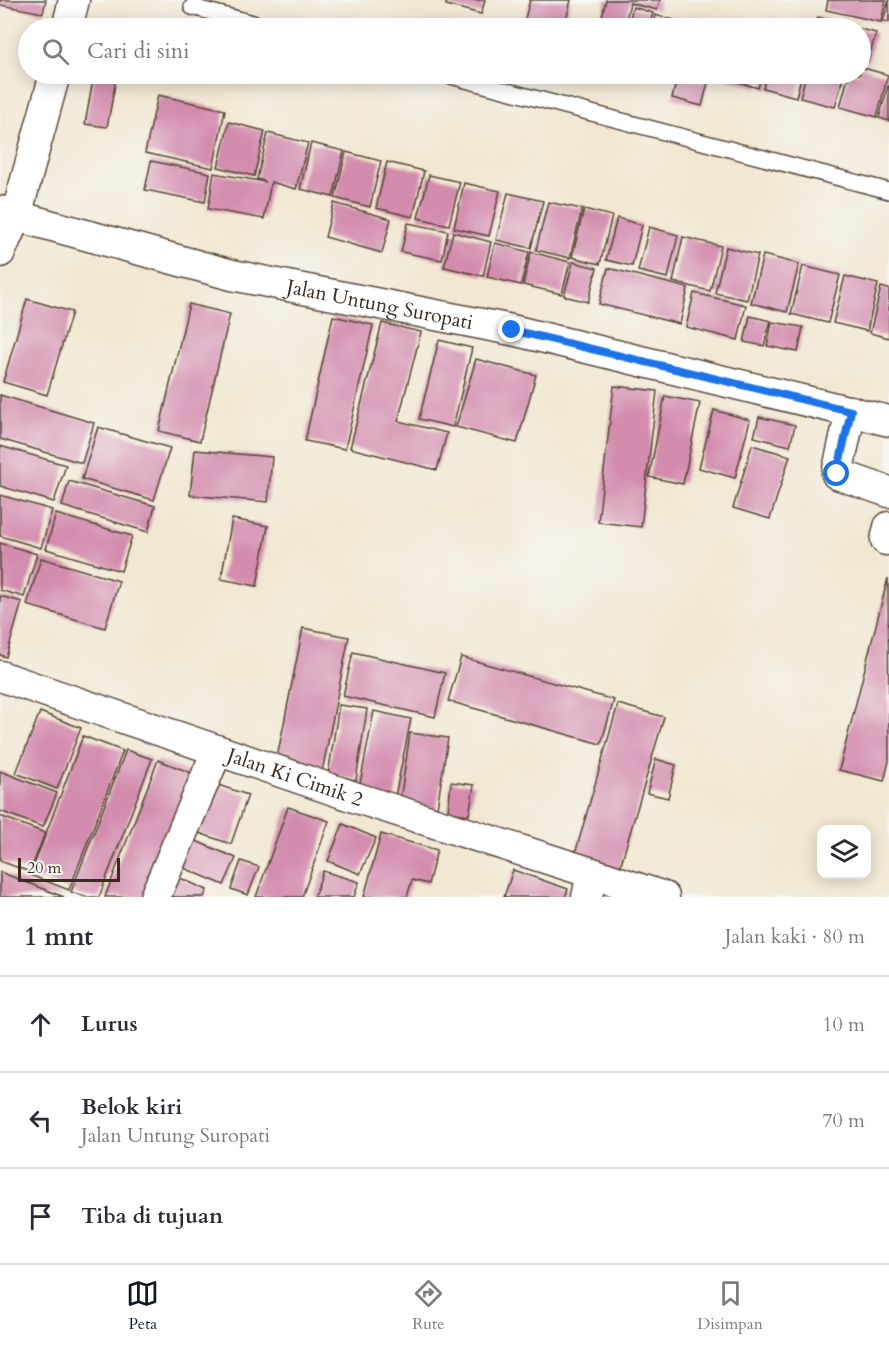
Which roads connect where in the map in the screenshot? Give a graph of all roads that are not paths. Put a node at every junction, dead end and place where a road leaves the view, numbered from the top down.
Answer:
1 (74, 0) edge
2 (192, 7) dead end
3 (70, 18) edge
4 (234, 18) edge
5 (52, 84) edge
6 (480, 84) edge
7 (889, 191) edge
8 (8, 214) edge
9 (0, 252) edge
10 (851, 411) junction
11 (889, 422) edge
12 (889, 492) edge
13 (0, 676) edge
14 (217, 751) junction
15 (589, 885) edge
16 (155, 897) edge
17 (664, 897) edge

1 - 3 street
2 - 4 lane
5 - 8 street
6 - 7 lane
8 - 9 street
8 - 10 street, Jalan Untung Suropati
10 - 11 street, Jalan Untung Suropati
10 - 12 street
13 - 14 street, Jalan Ki Cimik 2
14 - 15 street, Jalan Ki Cimik 2
14 - 16 street
15 - 17 street, Jalan Ki Cimik 2

